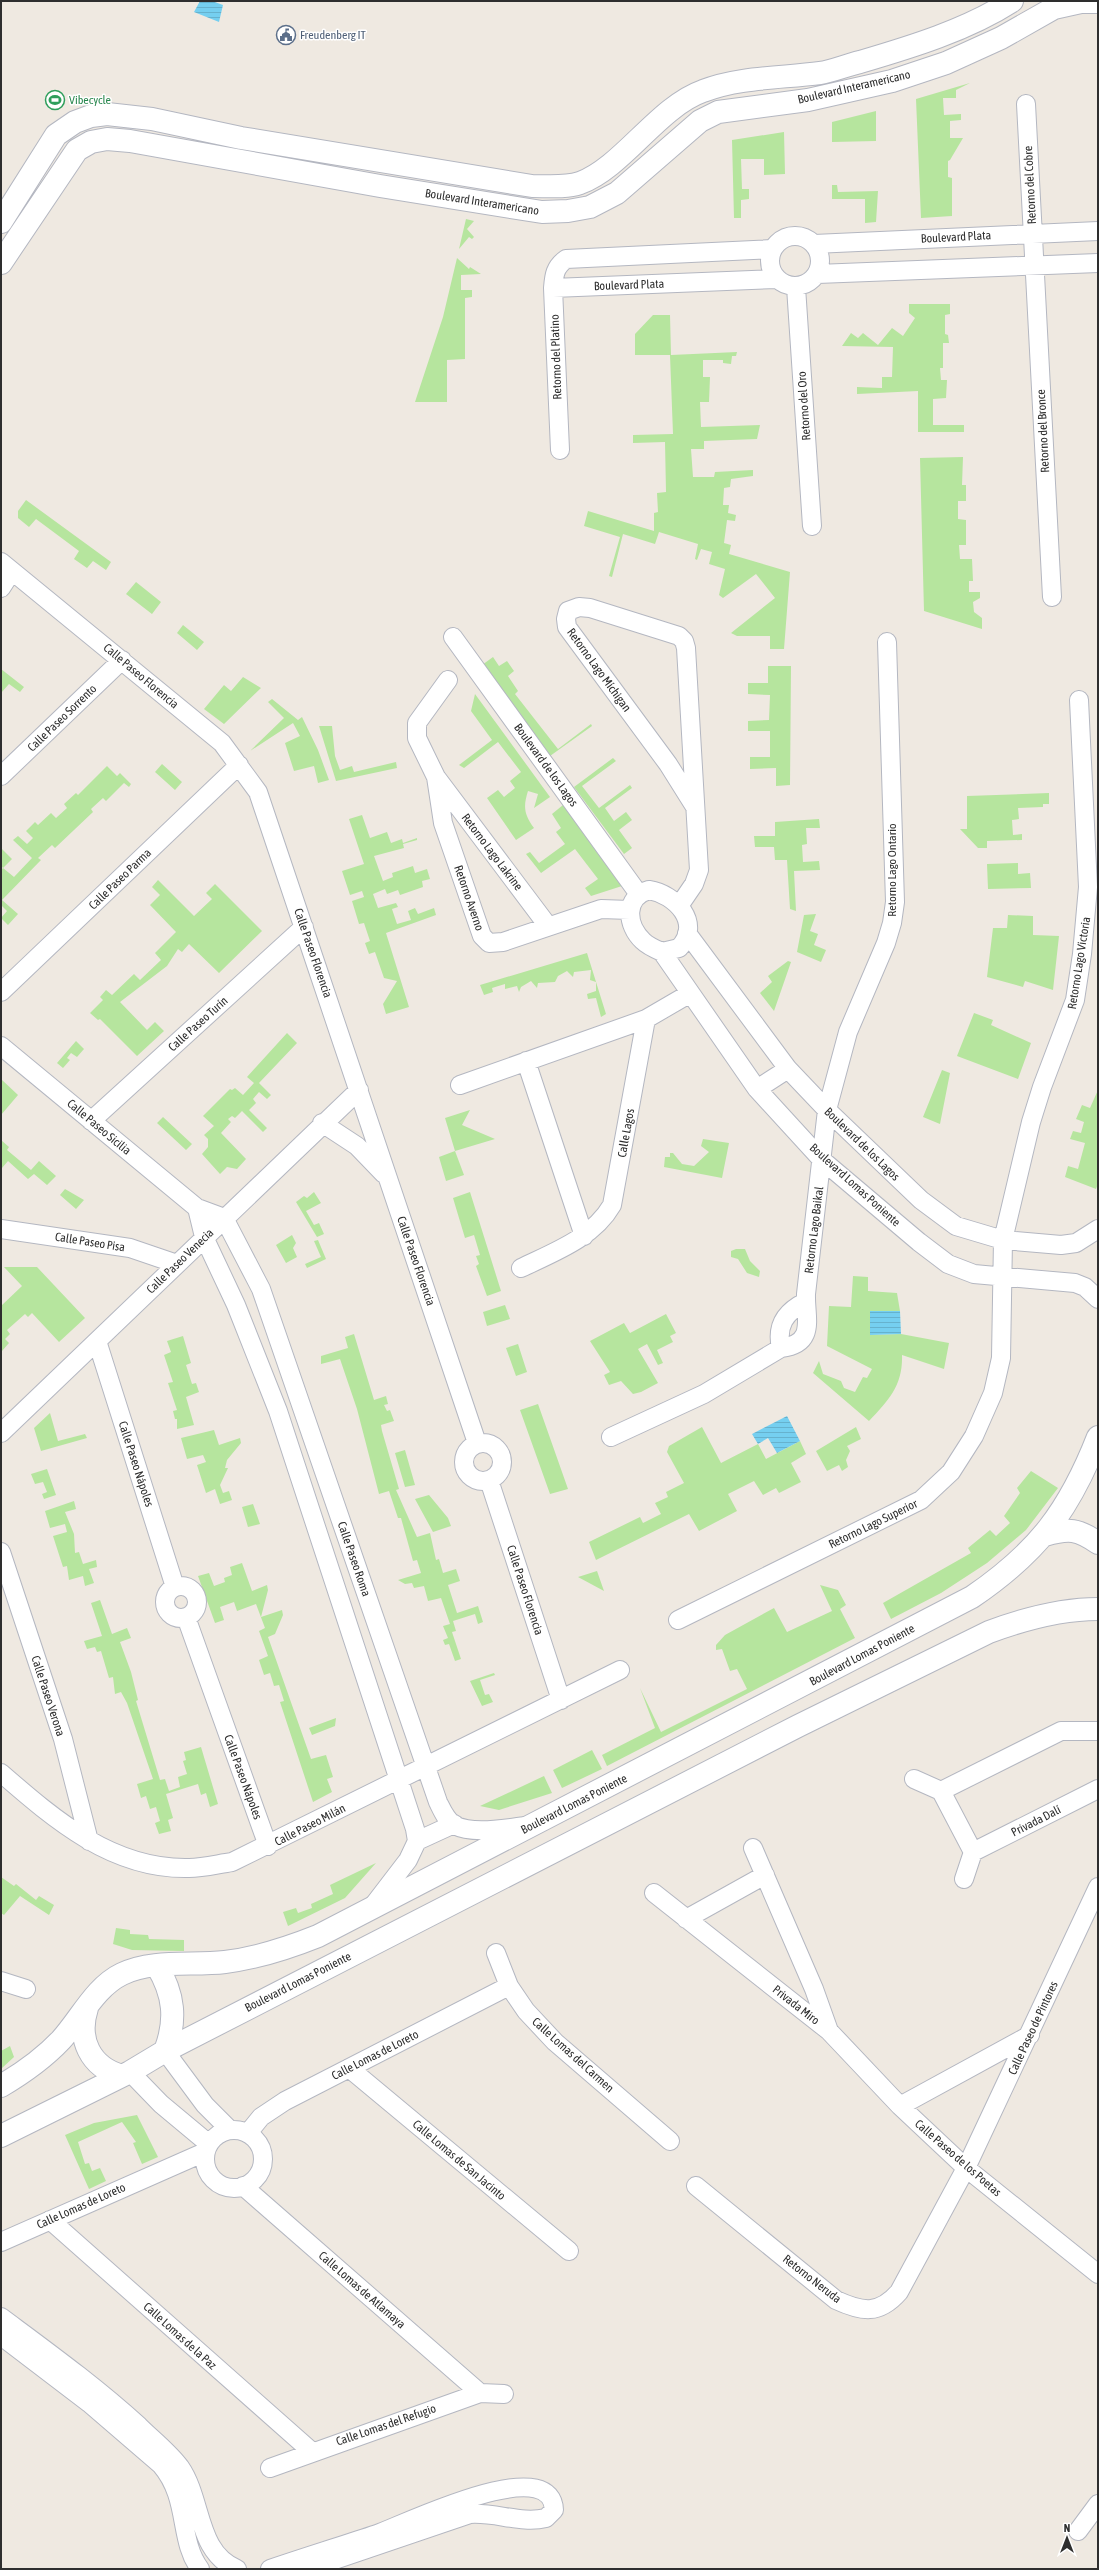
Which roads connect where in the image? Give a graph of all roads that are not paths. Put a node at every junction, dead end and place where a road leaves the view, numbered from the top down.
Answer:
1 (1012, 1) edge
2 (1098, 2) edge
3 (702, 91) junction
4 (1026, 104) dead end
5 (718, 112) junction
6 (1, 222) edge
7 (1098, 231) edge
8 (1033, 233) junction
9 (814, 244) junction
10 (773, 249) junction
11 (1, 263) edge
12 (1098, 263) edge
13 (1034, 266) junction
14 (818, 274) junction
15 (776, 278) junction
16 (796, 287) junction
17 (553, 288) junction
18 (560, 450) dead end
19 (812, 526) dead end
20 (6, 566) edge
21 (1, 588) edge
22 (1052, 596) dead end
23 (453, 637) dead end
24 (886, 642) dead end
25 (122, 660) junction
26 (448, 680) dead end
27 (1079, 700) dead end
28 (240, 765) junction
29 (1, 776) edge
30 (436, 778) junction
31 (695, 807) junction
32 (638, 893) junction
33 (679, 906) junction
34 (630, 910) junction
35 (304, 926) junction
36 (548, 926) junction
37 (688, 933) junction
38 (662, 952) junction
39 (1, 992) edge
40 (689, 994) junction
41 (646, 1019) junction
42 (1, 1046) edge
43 (526, 1061) junction
44 (788, 1069) junction
45 (460, 1085) dead end
46 (757, 1089) junction
47 (359, 1090) junction
48 (827, 1110) junction
49 (92, 1120) junction
50 (322, 1123) junction
51 (822, 1160) junction
52 (388, 1178) junction
53 (197, 1208) junction
54 (224, 1218) junction
55 (1, 1229) edge
56 (1098, 1229) edge
57 (584, 1236) junction
58 (204, 1237) junction
59 (1003, 1240) junction
60 (177, 1264) junction
61 (521, 1268) dead end
62 (1002, 1278) junction
63 (1098, 1299) edge
64 (805, 1302) junction
65 (97, 1340) junction
66 (781, 1348) junction
67 (1, 1433) edge
68 (611, 1436) dead end
69 (1098, 1437) edge
70 (477, 1443) junction
71 (489, 1480) junction
72 (1045, 1535) junction
73 (1098, 1543) edge
74 (1, 1552) edge
75 (1094, 1605) edge
76 (678, 1620) dead end
77 (620, 1670) dead end
78 (561, 1700) junction
79 (1097, 1734) edge
80 (426, 1767) junction
81 (1, 1773) edge
82 (914, 1779) dead end
83 (400, 1780) junction
84 (1098, 1789) edge
85 (941, 1791) junction
86 (454, 1824) junction
87 (534, 1826) junction
88 (89, 1841) junction
89 (417, 1841) junction
90 (268, 1846) junction
91 (753, 1848) dead end
92 (973, 1852) junction
93 (766, 1875) junction
94 (964, 1879) dead end
95 (1098, 1887) edge
96 (654, 1893) dead end
97 (370, 1909) junction
98 (686, 1919) junction
99 (496, 1953) dead end
100 (156, 1966) junction
101 (1, 1981) edge
102 (509, 1986) junction
103 (26, 1988) dead end
104 (87, 2008) junction
105 (829, 2031) junction
106 (1030, 2035) junction
107 (165, 2051) junction
108 (349, 2068) junction
109 (126, 2074) junction
110 (1, 2086) edge
111 (900, 2106) junction
112 (239, 2132) junction
113 (1, 2136) edge
114 (670, 2141) dead end
115 (207, 2148) junction
116 (966, 2168) junction
117 (244, 2186) junction
118 (696, 2186) dead end
119 (50, 2220) junction
120 (1, 2242) edge
121 (570, 2251) dead end
122 (1098, 2274) edge
123 (1, 2317) edge
124 (1, 2336) edge
125 (480, 2393) junction
126 (504, 2394) dead end
127 (95, 2397) junction
128 (311, 2451) junction
129 (270, 2468) dead end
130 (1098, 2504) edge
131 (1078, 2531) dead end
132 (214, 2564) edge
133 (200, 2569) edge
134 (237, 2569) edge
135 (270, 2569) edge
136 (308, 2569) edge

1 - 3 street, Boulevard Interamericano
2 - 5 street, Boulevard Interamericano
3 - 5 street
3 - 6 street, Boulevard Interamericano
4 - 8 street, Retorno del Cobre
5 - 11 street, Boulevard Interamericano
7 - 8 street, Boulevard Plata
8 - 9 street, Boulevard Plata
8 - 13 street, Retorno del Cobre
9 - 10 street
9 - 14 street
10 - 15 street
10 - 17 street, Retorno del Platino
12 - 13 street
13 - 14 street
13 - 22 street, Retorno del Bronce
14 - 16 street
15 - 16 street
15 - 17 street, Boulevard Plata
16 - 19 street, Retorno del Oro
17 - 18 street, Retorno del Platino
20 - 21 street
20 - 25 street, Calle Paseo Florencia
23 - 32 street, Boulevard de los Lagos
24 - 48 street, Retorno Lago Ontario
25 - 28 street, Calle Paseo Florencia
25 - 29 street, Calle Paseo Sorrento
26 - 30 street
27 - 59 street, Retorno Lago Victoria
28 - 35 street, Calle Paseo Florencia
28 - 39 street, Calle Paseo Parma
30 - 36 street, Retorno Lago Lakrine
30 - 36 street, Retorno Averno
31 - 31 street, Retorno Lago Míchigan
31 - 33 street, Retorno Lago Míchigan
32 - 33 street
32 - 34 street
33 - 37 street
34 - 36 street, Retorno Averno
34 - 38 street
35 - 47 street, Calle Paseo Florencia
35 - 49 street, Calle Paseo Turín
37 - 38 street
37 - 44 street, Boulevard de los Lagos
38 - 40 street, Boulevard Lomas Poniente
40 - 41 street
40 - 46 street, Boulevard Lomas Poniente
41 - 43 street
41 - 57 street, Calle Lagos
42 - 49 street, Calle Paseo Sicilia
43 - 45 street
43 - 57 street
44 - 46 street
44 - 48 street, Boulevard de los Lagos
46 - 51 street, Boulevard Lomas Poniente
47 - 50 street, Calle Paseo Venecia
47 - 52 street, Calle Paseo Florencia
48 - 51 street, Retorno Lago Baikal
48 - 59 street, Boulevard de los Lagos
49 - 53 street, Calle Paseo Sicilia
50 - 52 street
50 - 54 street, Calle Paseo Venecia
51 - 62 street, Boulevard Lomas Poniente
51 - 64 street, Retorno Lago Baikal
52 - 70 street, Calle Paseo Florencia
53 - 54 street, Calle Paseo Sicilia
53 - 58 street
54 - 58 street, Calle Paseo Venecia
54 - 80 street, Calle Paseo Roma
55 - 60 street, Calle Paseo Pisa
56 - 59 street, Boulevard de los Lagos
57 - 61 street, Calle Lagos
58 - 60 street, Calle Paseo Venecia
58 - 83 street
59 - 62 street, Retorno Lago Superior
60 - 65 street, Calle Paseo Venecia
62 - 63 street, Boulevard Lomas Poniente
62 - 76 street, Retorno Lago Superior
64 - 66 street
64 - 66 street, Retorno Lago Baikal
65 - 67 street, Calle Paseo Venecia
65 - 90 street, Calle Paseo Nápoles
66 - 68 street
69 - 72 street, Boulevard Lomas Poniente
70 - 71 street
70 - 71 street
71 - 78 street, Calle Paseo Florencia
72 - 73 street
72 - 87 street, Boulevard Lomas Poniente
74 - 88 street, Calle Paseo Verona
75 - 107 street, Boulevard Lomas Poniente
77 - 78 street, Calle Paseo Milán
78 - 80 street, Calle Paseo Milán
79 - 85 street
80 - 83 street, Calle Paseo Milán
80 - 86 street, Calle Paseo Roma
81 - 88 street, Calle Paseo Milán
82 - 85 street
83 - 89 street
83 - 90 street, Calle Paseo Milán
84 - 92 street, Privada Dalí
85 - 92 street
86 - 87 street
86 - 89 street
87 - 97 street, Boulevard Lomas Poniente
88 - 90 street, Calle Paseo Milán
89 - 97 street
91 - 93 street, Privada Miro
92 - 94 street
93 - 98 street
93 - 105 street, Privada Miro
95 - 106 street, Calle Paseo de Pintores
96 - 98 street, Privada Miro
97 - 100 street, Boulevard Lomas Poniente
98 - 105 street, Privada Miro
99 - 102 street, Calle Lomas del Carmen
100 - 104 street, Boulevard Lomas Poniente
100 - 107 street
101 - 103 street
102 - 108 street, Calle Lomas de Loreto
102 - 114 street, Calle Lomas del Carmen
104 - 109 street
104 - 110 street, Boulevard Lomas Poniente
105 - 111 street, Calle Paseo de los Poetas
106 - 111 street
106 - 116 street, Calle Paseo de Pintores
107 - 109 street, Boulevard Lomas Poniente
107 - 112 street
108 - 112 street, Calle Lomas de Loreto
108 - 121 street, Calle Lomas de San Jacinto
109 - 113 street, Boulevard Lomas Poniente
109 - 115 street
111 - 116 street, Calle Paseo de los Poetas
112 - 115 street
112 - 117 street
115 - 117 street
115 - 119 street, Calle Lomas de Loreto
116 - 118 street, Retorno Neruda
116 - 122 street, Calle Paseo de los Poetas
117 - 125 street, Calle Lomas de Atlamaya
119 - 120 street, Calle Lomas de Loreto
119 - 128 street, Calle Lomas de la Paz
123 - 127 street
124 - 127 street
125 - 126 street, Calle Lomas del Refugio
125 - 128 street, Calle Lomas del Refugio
127 - 132 street
127 - 133 street
128 - 129 street, Calle Lomas del Refugio
130 - 131 street
132 - 134 street
135 - 136 street

